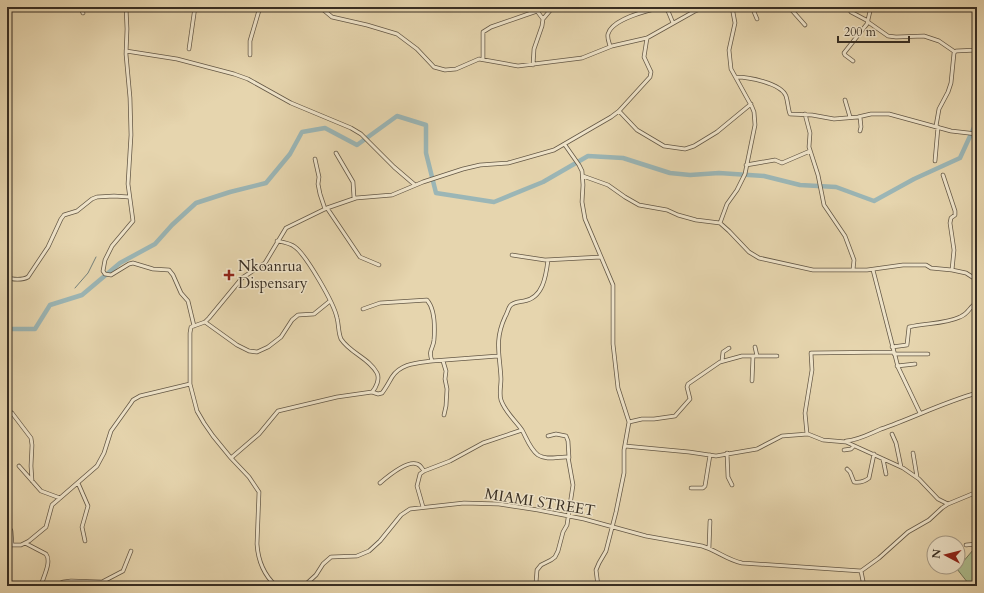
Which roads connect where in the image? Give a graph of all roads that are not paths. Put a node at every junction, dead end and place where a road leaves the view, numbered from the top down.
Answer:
1 (80, 7) edge
2 (126, 7) edge
3 (196, 7) edge
4 (260, 7) edge
5 (320, 7) edge
6 (526, 7) edge
7 (553, 7) edge
8 (706, 7) edge
9 (732, 7) edge
10 (752, 7) edge
11 (790, 7) edge
12 (848, 7) edge
13 (871, 7) edge
14 (537, 12) junction
15 (83, 13) dead end
16 (543, 19) junction
17 (756, 19) dead end
18 (868, 21) junction
19 (673, 23) junction
20 (804, 25) dead end
21 (647, 38) junction
22 (610, 46) junction
23 (188, 49) dead end
24 (977, 50) edge
25 (126, 51) junction
26 (954, 52) junction
27 (250, 55) dead end
28 (483, 59) junction
29 (853, 61) dead end
30 (533, 65) junction
31 (736, 77) junction
32 (845, 100) dead end
33 (751, 104) junction
34 (619, 111) junction
35 (805, 114) junction
36 (865, 116) junction
37 (871, 116) dead end
38 (850, 117) junction
39 (860, 117) junction
40 (937, 127) junction
41 (860, 130) dead end
42 (977, 134) edge
43 (565, 145) junction
44 (810, 151) junction
45 (336, 153) dead end
46 (315, 159) dead end
47 (935, 161) dead end
48 (746, 165) junction
49 (943, 175) dead end
50 (583, 176) junction
51 (415, 185) junction
52 (129, 197) junction
53 (354, 198) junction
54 (326, 209) junction
55 (720, 223) junction
56 (277, 241) junction
57 (512, 255) dead end
58 (601, 257) junction
59 (548, 260) junction
60 (380, 265) dead end
61 (853, 270) junction
62 (873, 270) junction
63 (952, 270) junction
64 (7, 277) edge
65 (977, 280) edge
66 (330, 301) junction
67 (977, 303) edge
68 (363, 309) dead end
69 (205, 322) junction
70 (194, 326) junction
71 (755, 347) dead end
72 (892, 347) junction
73 (729, 348) dead end
74 (894, 353) junction
75 (928, 354) dead end
76 (498, 356) junction
77 (755, 356) junction
78 (777, 356) dead end
79 (432, 361) junction
80 (442, 361) junction
81 (722, 361) junction
82 (915, 364) dead end
83 (897, 366) junction
84 (752, 381) dead end
85 (190, 384) junction
86 (372, 392) junction
87 (977, 393) edge
88 (12, 413) dead end
89 (920, 413) junction
90 (444, 415) dead end
91 (629, 422) junction
92 (522, 430) junction
93 (807, 434) junction
94 (892, 434) dead end
95 (548, 436) dead end
96 (844, 441) junction
97 (625, 446) junction
98 (854, 446) junction
99 (844, 450) dead end
100 (727, 453) junction
101 (913, 453) dead end
102 (874, 454) junction
103 (710, 455) junction
104 (231, 458) junction
105 (568, 458) junction
106 (883, 459) junction
107 (19, 466) dead end
108 (901, 467) junction
109 (847, 469) dead end
110 (424, 471) junction
111 (886, 474) dead end
112 (917, 477) junction
113 (32, 481) junction
114 (78, 483) junction
115 (380, 483) dead end
116 (732, 485) dead end
117 (691, 488) dead end
118 (977, 492) edge
119 (60, 498) junction
120 (948, 504) junction
121 (423, 507) junction
122 (569, 516) junction
123 (710, 521) dead end
124 (7, 523) edge
125 (612, 527) junction
126 (85, 542) dead end
127 (25, 543) junction
128 (977, 544) edge
129 (966, 545) dead end
130 (709, 548) junction
131 (131, 551) dead end
132 (861, 571) junction
133 (536, 583) dead end
134 (7, 584) edge
135 (18, 586) edge
136 (41, 586) edge
137 (54, 586) edge
138 (276, 586) edge
139 (304, 586) edge
140 (598, 586) edge
141 (864, 586) edge

1 - 15 street
2 - 25 street
3 - 23 street
4 - 27 street
5 - 28 street
6 - 14 street
7 - 16 street
8 - 19 street
9 - 31 street
10 - 17 street
11 - 20 street
12 - 18 street
13 - 18 street
14 - 16 street
14 - 28 street
16 - 30 street
18 - 26 street
18 - 29 street
19 - 21 street
19 - 22 street
21 - 22 street
21 - 34 street
22 - 30 street
24 - 26 street
25 - 51 street
25 - 52 street
26 - 40 street
28 - 30 street
31 - 33 street
31 - 35 street
32 - 38 street
33 - 34 street
33 - 48 street
34 - 43 street
35 - 38 street
35 - 44 street
36 - 37 street
36 - 39 street
36 - 40 street
38 - 39 street
39 - 41 street
40 - 42 street
40 - 47 street
43 - 50 street
43 - 51 street
44 - 48 street
44 - 61 street
45 - 53 street
46 - 54 street
48 - 55 street
49 - 63 street
50 - 55 street
50 - 58 street
51 - 53 street
52 - 64 street
52 - 70 street
53 - 54 street
54 - 56 street
54 - 60 street
55 - 61 street
56 - 66 street
56 - 69 street
57 - 59 street
58 - 59 street
58 - 91 street
59 - 76 street
61 - 62 street
62 - 63 street
62 - 72 street
63 - 65 street
66 - 69 street
66 - 86 street
67 - 72 street
68 - 79 street
69 - 70 street
70 - 85 street
71 - 77 street
72 - 74 street
73 - 81 street
74 - 75 street
74 - 83 street
74 - 93 street
76 - 80 street
76 - 92 street
77 - 78 street
77 - 81 street
77 - 84 street
79 - 80 street
79 - 86 street
80 - 90 street
81 - 91 street
82 - 83 street
83 - 89 street
85 - 104 street
85 - 114 street
86 - 104 street
87 - 89 street
88 - 113 street
89 - 96 street
91 - 97 street
92 - 105 street
92 - 110 street
93 - 96 street
93 - 100 street
94 - 108 street
95 - 105 street
96 - 98 street
97 - 103 street
97 - 125 street
98 - 99 street
98 - 102 street
100 - 103 street
100 - 116 street
101 - 112 street
102 - 106 street
102 - 109 street
103 - 117 street
104 - 138 street
105 - 122 street
106 - 108 street
106 - 111 street
107 - 113 street
108 - 112 street
110 - 115 street
110 - 121 street
112 - 120 street
113 - 119 street
114 - 119 street
114 - 126 street
118 - 120 street
119 - 127 street
120 - 132 street
121 - 122 street, MIAMI STREET
121 - 139 street, MIAMI STREET
122 - 125 street, MIAMI STREET
122 - 133 street
123 - 130 street
124 - 127 street
125 - 130 street, MIAMI STREET
125 - 140 street
127 - 136 street
128 - 129 street
130 - 132 street, MIAMI STREET
131 - 137 street
132 - 141 street
134 - 135 street

